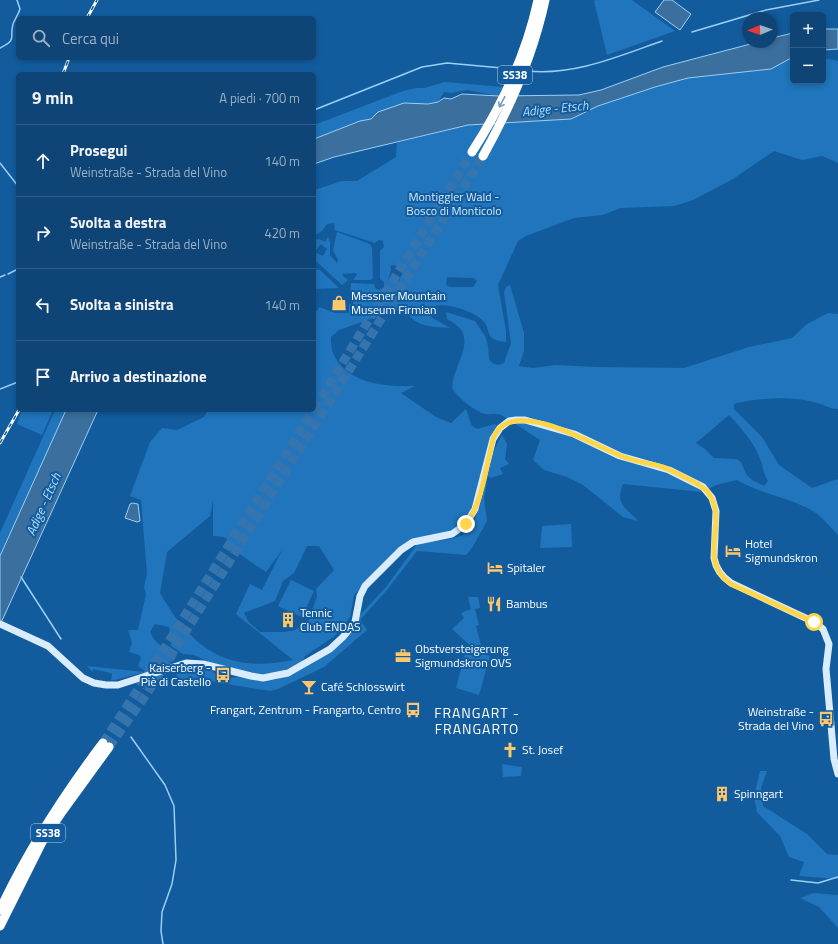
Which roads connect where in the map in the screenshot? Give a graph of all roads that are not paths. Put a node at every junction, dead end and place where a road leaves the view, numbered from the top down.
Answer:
1 (538, 0) edge
2 (545, 0) edge
3 (475, 148) tunnel mouth
4 (483, 156) tunnel mouth
5 (3, 626) edge
6 (838, 774) edge
7 (37, 838) junction
8 (2, 891) dead end
9 (0, 910) edge
10 (0, 926) edge

1 -> 3 highway, SS38
2 - 4 highway, SS38
5 - 6 main road
7 - 8 highway
7 - 9 highway, SS38
7 - 10 highway, SS38

